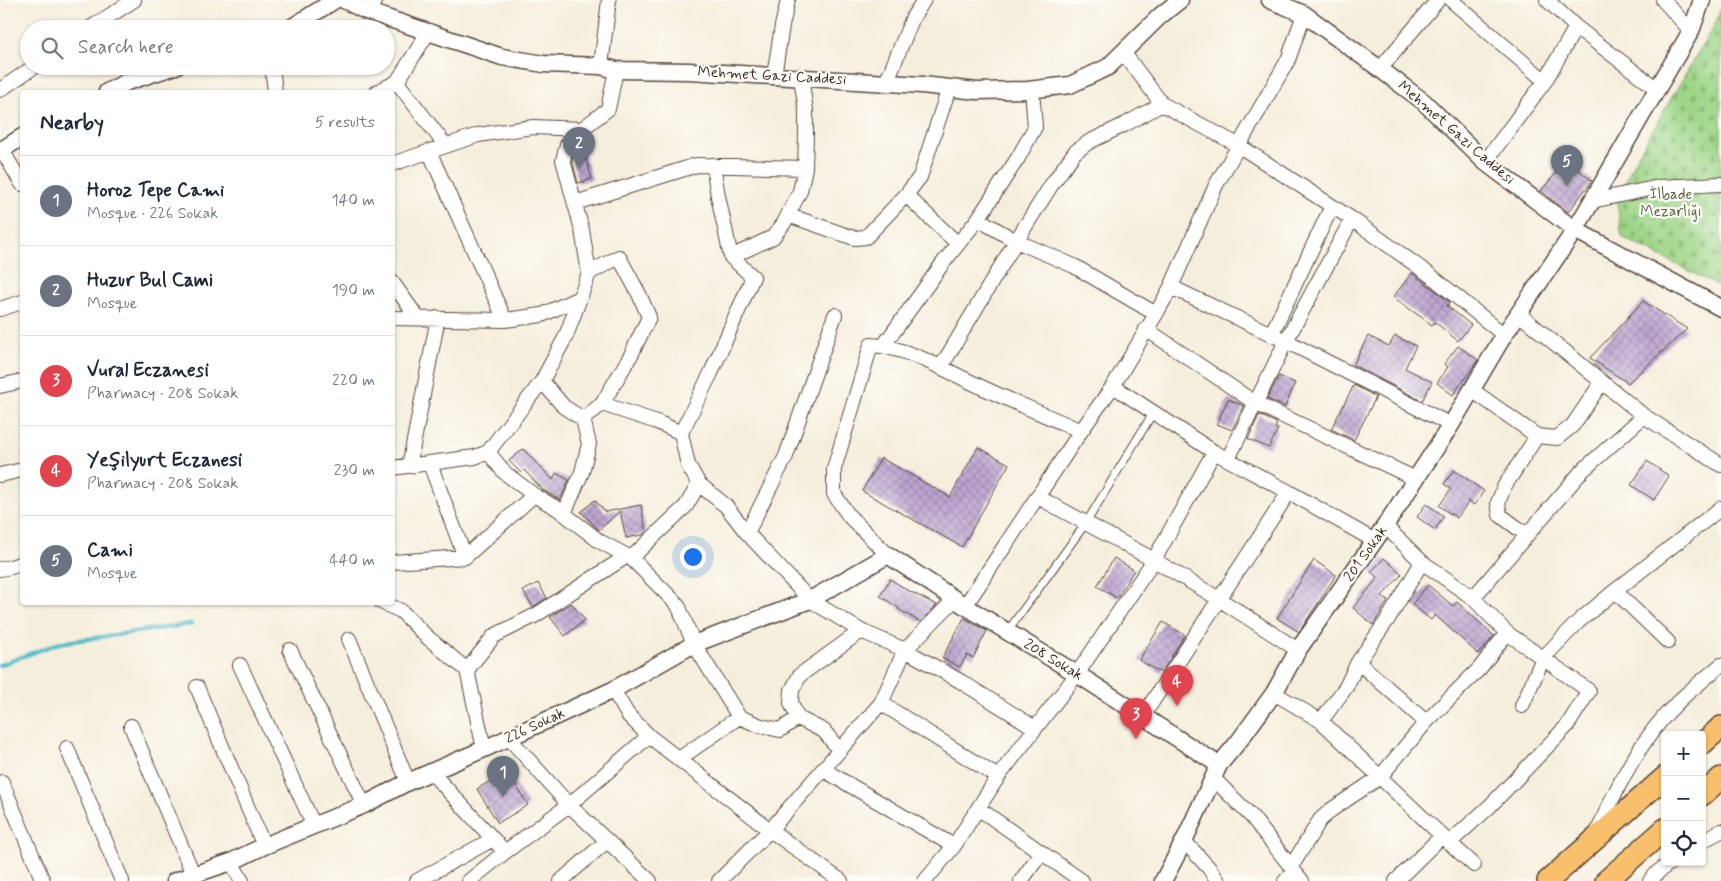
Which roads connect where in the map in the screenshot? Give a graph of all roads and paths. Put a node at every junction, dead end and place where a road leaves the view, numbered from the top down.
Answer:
1 (134, 0) edge
2 (335, 0) edge
3 (344, 0) edge
4 (609, 0) edge
5 (788, 0) edge
6 (924, 0) edge
7 (1180, 0) edge
8 (1438, 0) edge
9 (1451, 0) edge
10 (1547, 0) edge
11 (1664, 0) edge
12 (1702, 0) edge
13 (1280, 2) edge
14 (371, 5) edge
15 (1304, 14) junction
16 (103, 20) edge
17 (303, 20) edge
18 (1576, 27) junction
19 (429, 31) junction
20 (1691, 31) junction
21 (1124, 52) junction
22 (609, 68) junction
23 (1380, 69) junction
24 (22, 75) edge
25 (148, 75) edge
26 (273, 75) edge
27 (774, 76) junction
28 (801, 78) junction
29 (1544, 81) junction
30 (397, 82) junction
31 (886, 83) junction
32 (949, 88) junction
33 (1032, 89) junction
34 (1657, 89) junction
35 (0, 90) edge
36 (112, 90) edge
37 (275, 90) edge
38 (380, 90) edge
39 (1162, 104) junction
40 (582, 129) junction
41 (20, 138) edge
42 (1238, 145) junction
43 (446, 146) junction
44 (1, 150) edge
45 (429, 152) junction
46 (1485, 162) junction
47 (395, 163) edge
48 (714, 165) junction
49 (805, 168) junction
50 (20, 181) edge
51 (1721, 184) edge
52 (906, 195) junction
53 (1592, 201) junction
54 (575, 203) junction
55 (1332, 206) junction
56 (788, 215) junction
57 (978, 219) junction
58 (1352, 219) junction
59 (1575, 230) junction
60 (1016, 241) junction
61 (958, 244) junction
62 (731, 257) junction
63 (588, 273) junction
64 (395, 286) edge
65 (1171, 287) junction
66 (579, 298) junction
67 (20, 303) edge
68 (1721, 308) edge
69 (0, 309) edge
70 (1156, 314) junction
71 (1519, 314) junction
72 (835, 315) dead end
73 (417, 317) junction
74 (395, 318) edge
75 (438, 318) junction
76 (506, 320) junction
77 (1146, 329) junction
78 (1271, 335) junction
79 (1504, 335) junction
80 (1286, 341) junction
81 (884, 345) junction
82 (941, 367) junction
83 (20, 381) edge
84 (542, 381) junction
85 (1602, 382) junction
86 (0, 386) edge
87 (1113, 386) junction
88 (1472, 390) junction
89 (1255, 403) junction
90 (602, 404) junction
91 (1153, 413) junction
92 (1644, 416) junction
93 (583, 419) junction
94 (1451, 425) junction
95 (1081, 431) junction
96 (682, 433) junction
97 (1538, 436) junction
98 (488, 452) junction
99 (1214, 452) junction
100 (1228, 460) junction
101 (430, 464) junction
102 (1721, 465) edge
103 (409, 466) junction
104 (395, 468) edge
105 (20, 470) edge
106 (0, 475) edge
107 (1416, 479) junction
108 (699, 484) junction
109 (1289, 492) junction
110 (534, 496) junction
111 (1038, 497) junction
112 (1721, 508) edge
113 (564, 514) junction
114 (1086, 523) junction
115 (1385, 526) junction
116 (747, 533) junction
117 (1527, 535) junction
118 (1375, 541) junction
119 (888, 555) junction
120 (465, 557) junction
121 (629, 557) junction
122 (1154, 560) junction
123 (395, 562) edge
124 (1422, 562) junction
125 (20, 564) edge
126 (0, 569) edge
127 (1615, 590) junction
128 (1473, 598) junction
129 (1220, 599) junction
130 (810, 600) junction
131 (960, 602) junction
132 (388, 605) edge
133 (861, 631) junction
134 (1007, 632) junction
135 (1507, 632) junction
136 (349, 639) dead end
137 (1668, 642) dead end
138 (694, 644) junction
139 (290, 650) dead end
140 (905, 650) junction
141 (1298, 650) junction
142 (1543, 658) junction
143 (1358, 662) junction
144 (240, 665) dead end
145 (1721, 665) edge
146 (467, 670) junction
147 (1077, 674) junction
148 (197, 686) dead end
149 (613, 690) junction
150 (1274, 692) junction
151 (881, 703) junction
152 (1522, 706) dead end
153 (1143, 716) junction
154 (739, 717) junction
155 (798, 718) junction
156 (1321, 721) junction
157 (1426, 722) junction
158 (130, 726) dead end
159 (1721, 727) edge
160 (1035, 728) junction
161 (650, 736) junction
162 (509, 738) junction
163 (1706, 740) edge
164 (66, 748) dead end
165 (484, 750) junction
166 (839, 750) junction
167 (679, 759) junction
168 (824, 770) junction
169 (1216, 772) junction
170 (432, 773) junction
171 (998, 777) junction
172 (1380, 777) junction
173 (1721, 778) edge
174 (1661, 781) edge
175 (2, 782) dead end
176 (408, 782) junction
177 (1706, 791) edge
178 (364, 805) junction
179 (569, 805) junction
180 (978, 808) junction
181 (314, 826) junction
182 (770, 830) junction
183 (1721, 830) edge
184 (1661, 833) edge
185 (493, 839) junction
186 (1446, 839) junction
187 (1595, 839) junction
188 (1706, 839) edge
189 (607, 841) junction
190 (1184, 841) junction
191 (264, 846) junction
192 (954, 846) junction
193 (505, 852) junction
194 (1041, 853) junction
195 (231, 862) junction
196 (1474, 865) dead end
197 (1666, 866) edge
198 (193, 874) junction
199 (1293, 875) edge
200 (43, 881) edge
201 (122, 881) edge
202 (175, 881) edge
203 (242, 881) edge
204 (417, 881) edge
205 (469, 881) edge
206 (561, 881) edge
207 (650, 881) edge
208 (719, 881) edge
209 (841, 881) edge
210 (926, 881) edge
211 (1020, 881) edge
212 (1082, 881) edge
213 (1163, 881) edge
214 (1218, 881) edge
215 (1396, 881) edge
216 (1548, 881) edge
217 (1606, 881) edge
218 (1650, 881) edge

1 - 16 street
2 - 17 street
3 - 14 street, Mehmet Gazi Caddesi
4 - 22 street
5 - 27 street
6 - 31 street
7 - 21 street, Mehmet Gazi Caddesi
8 - 23 street
9 - 29 street
10 - 18 street
11 - 20 street
12 - 20 street, 201 Sokak
13 - 15 street, Mehmet Gazi Caddesi
14 - 19 street, Mehmet Gazi Caddesi
15 - 23 street, Mehmet Gazi Caddesi
15 - 42 street
18 - 29 street
18 - 34 street
19 - 22 street, Mehmet Gazi Caddesi
19 - 30 street
20 - 34 street, 201 Sokak
21 - 33 street, Mehmet Gazi Caddesi
21 - 39 street
22 - 27 street, Mehmet Gazi Caddesi
22 - 40 street
23 - 46 street, Mehmet Gazi Caddesi
24 - 35 street
25 - 36 street
26 - 37 street
27 - 28 street, Mehmet Gazi Caddesi
28 - 31 street, Mehmet Gazi Caddesi
28 - 49 street
29 - 46 street
30 - 38 street
30 - 43 street
31 - 32 street, Mehmet Gazi Caddesi
32 - 33 street, Mehmet Gazi Caddesi
32 - 52 street
33 - 57 street
34 - 53 street, 201 Sokak
39 - 42 street
39 - 60 street
40 - 43 street
40 - 54 street
41 - 44 street
42 - 55 street
42 - 65 street
43 - 45 street
44 - 50 street
45 - 47 street
45 - 76 street
46 - 59 street, Mehmet Gazi Caddesi
48 - 49 street
48 - 54 street
48 - 62 street
49 - 56 street
51 - 53 street
52 - 56 street
52 - 61 street
53 - 59 street, 201 Sokak
54 - 63 street
55 - 58 street
55 - 78 street
56 - 62 street
57 - 60 street
57 - 61 street
58 - 79 street
58 - 80 street
59 - 68 street, Mehmet Gazi Caddesi
59 - 71 street, 201 Sokak
60 - 70 street
60 - 82 street
61 - 81 street
62 - 96 street
63 - 66 street
63 - 90 street
64 - 73 street
65 - 70 street
65 - 78 street
66 - 76 street
66 - 84 street
67 - 69 street
70 - 77 street
71 - 79 street, 201 Sokak
71 - 85 street
72 - 116 street
73 - 74 street
73 - 75 street
75 - 76 street
75 - 103 street
77 - 87 street
77 - 89 street
78 - 80 street
79 - 88 street, 201 Sokak
80 - 89 street
80 - 94 street
81 - 82 street
81 - 119 street
82 - 95 street
83 - 86 street
84 - 93 street
84 - 98 street
85 - 92 street
85 - 97 street
87 - 91 street
87 - 95 street
88 - 94 street, 201 Sokak
88 - 97 street
89 - 100 street
89 - 107 street
90 - 93 street
90 - 96 street
91 - 99 street
91 - 114 lane
92 - 102 street
92 - 117 street
93 - 113 street
94 - 107 street, 201 Sokak
95 - 111 street
96 - 108 street
97 - 117 street
98 - 101 street
98 - 110 street
99 - 100 street
99 - 122 street
100 - 109 street
101 - 103 street
101 - 120 street
103 - 104 street
105 - 106 street
107 - 115 street, 201 Sokak
108 - 116 street
108 - 121 street
109 - 118 street
109 - 129 street
110 - 113 street
110 - 120 street
111 - 114 street
111 - 131 street
112 - 127 street
113 - 121 street
114 - 122 street
114 - 134 lane
115 - 118 street, 201 Sokak
115 - 124 street
116 - 130 street
117 - 128 street
118 - 141 street, 201 Sokak
119 - 130 street, 226 Sokak
119 - 131 street, 208 Sokak
120 - 123 street
121 - 138 street
121 - 146 street
122 - 129 street
122 - 147 street
124 - 128 street
124 - 143 street
125 - 126 street
127 - 137 street
127 - 142 street
128 - 135 street
129 - 141 street
129 - 153 street
130 - 133 street
130 - 138 street, 226 Sokak
131 - 134 street, 208 Sokak
131 - 140 street
132 - 146 street
133 - 140 street
133 - 155 street
134 - 147 street, 208 Sokak
135 - 142 street
135 - 157 street
136 - 176 street
138 - 149 street, 226 Sokak
138 - 154 street
139 - 178 street
140 - 151 street
140 - 160 street
141 - 150 street, 201 Sokak
142 - 152 street
142 - 186 street
143 - 156 street
143 - 157 street
144 - 181 street
145 - 187 street
146 - 165 street
147 - 153 street, 208 Sokak
147 - 160 street
148 - 191 street
149 - 161 street
149 - 162 street, 226 Sokak
150 - 156 street
150 - 169 street, 201 Sokak
151 - 166 street
151 - 171 street
153 - 169 street, 208 Sokak
154 - 155 street
154 - 167 street
155 - 166 street
156 - 172 street
157 - 172 street
158 - 198 street
159 - 163 main road
160 - 171 street
161 - 167 street
161 - 179 street
162 - 165 street, 226 Sokak
162 - 179 street
164 - 201 street
165 - 170 street, 226 Sokak
166 - 168 street
167 - 182 street
168 - 182 street
168 - 192 street
169 - 190 street, 201 Sokak
169 - 199 street
170 - 176 street, 226 Sokak
170 - 185 street
171 - 180 street
172 - 186 street
172 - 199 street
173 - 177 main road
174 - 187 main road
175 - 200 street
176 - 178 street, 226 Sokak
178 - 181 street, 226 Sokak
179 - 189 street
179 - 193 street
180 - 192 street
180 - 194 street
181 - 191 street, 226 Sokak
182 - 208 street
182 - 209 street
183 - 188 street
184 - 217 main road
185 - 193 street
185 - 204 street
186 - 196 street
186 - 215 street
187 - 216 main road
189 - 206 street
189 - 207 street
190 - 213 street, 201 Sokak
190 - 214 street
191 - 195 street, 226 Sokak
192 - 210 street
193 - 205 street
194 - 211 street
194 - 212 street
195 - 198 street, 226 Sokak
195 - 203 street
197 - 218 street
198 - 202 street, 226 Sokak

